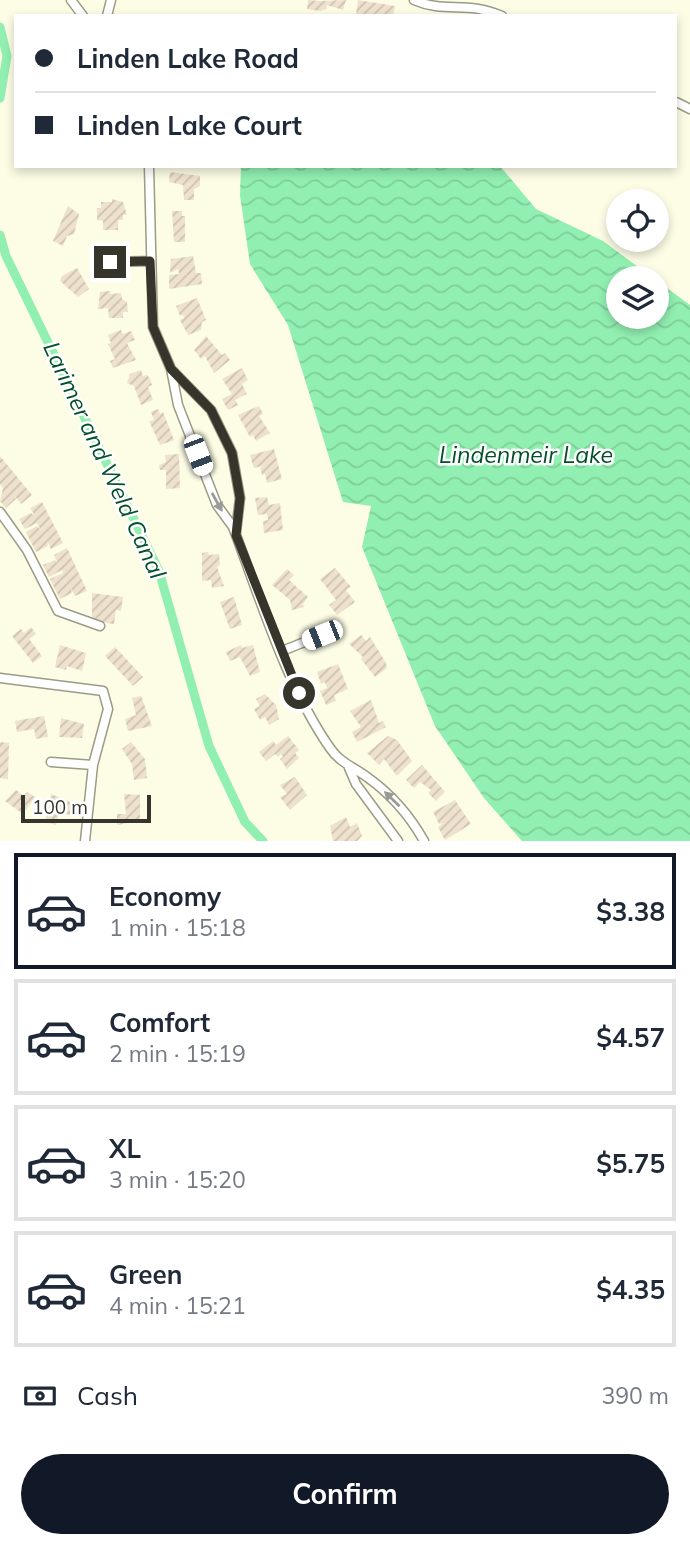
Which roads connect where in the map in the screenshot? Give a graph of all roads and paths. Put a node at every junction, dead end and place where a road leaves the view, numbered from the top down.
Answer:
1 (71, 0) edge
2 (79, 0) edge
3 (414, 0) edge
4 (82, 14) edge
5 (499, 14) edge
6 (149, 168) edge
7 (150, 261) junction
8 (110, 262) dead end
9 (171, 369) junction
10 (0, 512) edge
11 (236, 535) junction
12 (100, 626) dead end
13 (322, 635) dead end
14 (282, 651) junction
15 (0, 678) edge
16 (51, 762) dead end
17 (93, 765) junction
18 (349, 768) junction
19 (85, 841) edge
20 (398, 841) edge
21 (424, 841) edge

1 - 4 street
2 - 4 street
3 - 5 street
6 - 7 street
7 - 8 street
7 - 9 street
9 -> 11 street
9 - 11 street
10 - 12 street
11 - 14 street
13 - 14 street
14 - 18 street
15 - 17 street
16 - 17 street
17 - 19 street
18 - 20 street
21 -> 18 street

